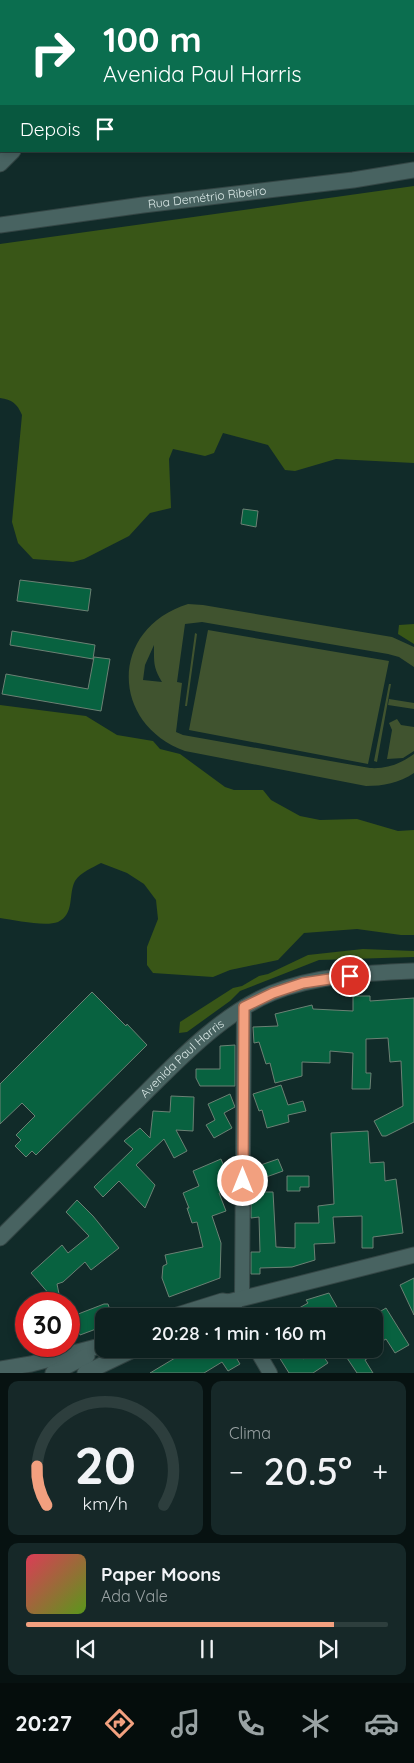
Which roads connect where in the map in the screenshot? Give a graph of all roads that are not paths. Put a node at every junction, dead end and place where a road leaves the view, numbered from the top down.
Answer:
1 (12, 152) edge
2 (0, 164) edge
3 (414, 170) edge
4 (0, 225) edge
5 (414, 971) edge
6 (244, 1007) junction
7 (0, 1238) edge
8 (414, 1255) edge
9 (234, 1300) junction
10 (198, 1308) edge
11 (222, 1308) edge
12 (236, 1308) edge
13 (95, 1348) edge
14 (95, 1351) edge
15 (116, 1358) edge
16 (261, 1358) edge
17 (0, 1369) edge
18 (53, 1373) edge
19 (85, 1373) edge
20 (270, 1373) edge

1 - 2 main road
3 - 4 main road, Rua Demétrio Ribeiro
5 - 6 main road, Avenida Paul Harris
6 - 7 main road, Avenida Paul Harris
6 - 9 street
8 - 9 main road
9 - 10 main road
9 - 11 main road
9 - 12 street
13 - 17 main road
14 - 18 main road
15 - 19 main road
16 - 20 street

